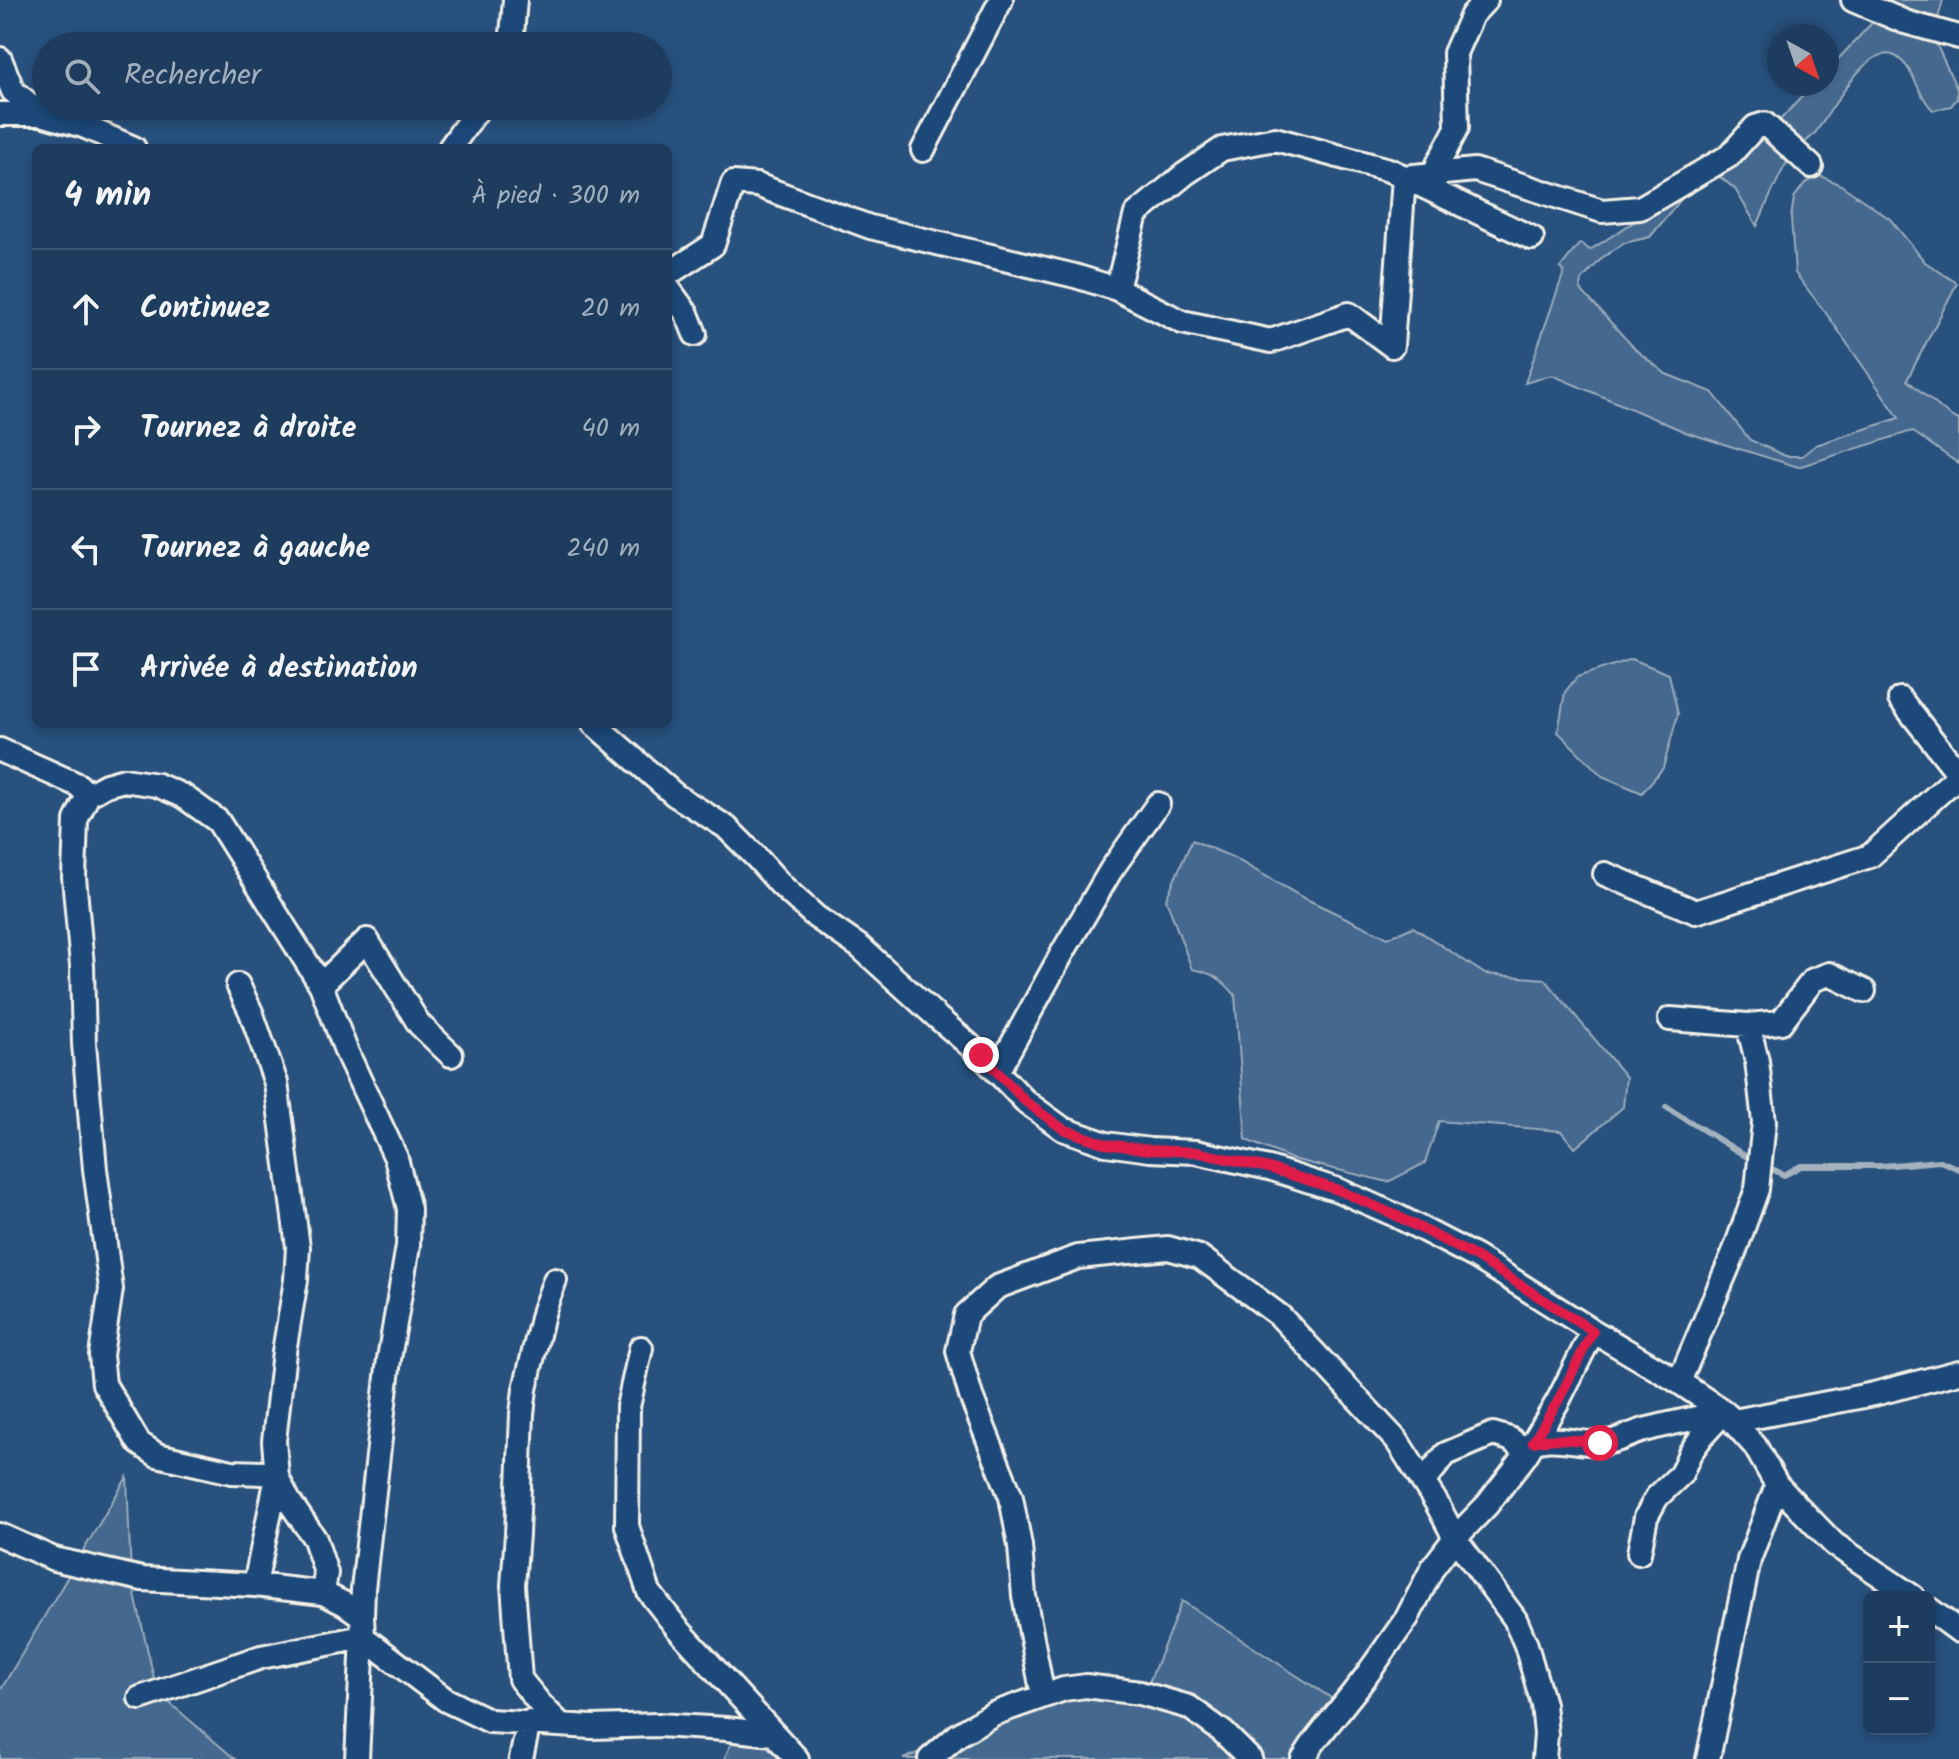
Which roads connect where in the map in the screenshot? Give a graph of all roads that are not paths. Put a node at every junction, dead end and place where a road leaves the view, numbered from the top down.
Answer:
1 (515, 0) edge
2 (1001, 0) edge
3 (1486, 0) edge
4 (1853, 0) edge
5 (512, 32) edge
6 (1959, 37) edge
7 (0, 59) edge
8 (32, 107) edge
9 (0, 114) edge
10 (32, 114) edge
11 (62, 120) edge
12 (470, 120) edge
13 (125, 144) edge
14 (453, 144) edge
15 (923, 150) dead end
16 (1811, 166) dead end
17 (1436, 174) junction
18 (1404, 177) junction
19 (1532, 238) dead end
20 (672, 271) edge
21 (1117, 289) junction
22 (672, 293) edge
23 (695, 334) dead end
24 (1900, 699) dead end
25 (599, 728) edge
26 (0, 750) edge
27 (1959, 775) edge
28 (88, 795) junction
29 (1158, 804) dead end
30 (1605, 874) dead end
31 (238, 985) dead end
32 (321, 985) junction
33 (1864, 991) dead end
34 (1670, 1019) dead end
35 (1748, 1025) junction
36 (451, 1055) dead end
37 (997, 1072) junction
38 (555, 1280) dead end
39 (1593, 1331) junction
40 (641, 1348) dead end
41 (1959, 1372) edge
42 (1679, 1382) junction
43 (1724, 1412) junction
44 (1533, 1442) junction
45 (277, 1477) junction
46 (1423, 1482) junction
47 (1777, 1485) junction
48 (0, 1535) edge
49 (1455, 1538) junction
50 (1639, 1553) dead end
51 (255, 1585) junction
52 (1904, 1591) edge
53 (323, 1593) junction
54 (1935, 1613) edge
55 (362, 1627) junction
56 (1959, 1631) edge
57 (1043, 1696) junction
58 (140, 1698) dead end
59 (529, 1722) junction
60 (561, 1725) junction
61 (773, 1734) junction
62 (357, 1759) edge
63 (521, 1759) edge
64 (797, 1759) edge
65 (930, 1759) edge
66 (1250, 1759) edge
67 (1303, 1759) edge
68 (1544, 1759) edge
69 (1708, 1759) edge

1 - 5 street
2 - 15 street
3 - 17 street
4 - 6 street
7 - 8 street
9 - 10 street
11 - 13 street
12 - 14 street
16 - 17 street
17 - 18 street
18 - 19 street
18 - 21 street
18 - 21 street
20 - 21 street
22 - 23 street
24 - 27 street
25 - 37 street
26 - 28 street
27 - 30 street
28 - 32 street
28 - 45 street
29 - 37 street
31 - 45 street
32 - 36 street
32 - 55 street
33 - 35 street
34 - 35 street
35 - 42 street
37 - 39 street
38 - 60 street
39 - 42 street
39 - 44 street
40 - 61 street
41 - 43 street
42 - 43 street
43 - 44 street
43 - 47 street
43 - 50 street
44 - 46 street
44 - 49 street
45 - 51 street
45 - 53 street
46 - 49 street
46 - 57 street
47 - 52 street
47 - 69 street
48 - 51 street
49 - 67 street
49 - 68 street
51 - 53 street
53 - 55 street
54 - 56 street
55 - 58 street
55 - 59 street
55 - 62 street
57 - 65 street
57 - 66 street
59 - 60 street
59 - 63 street
60 - 61 street
61 - 64 street

